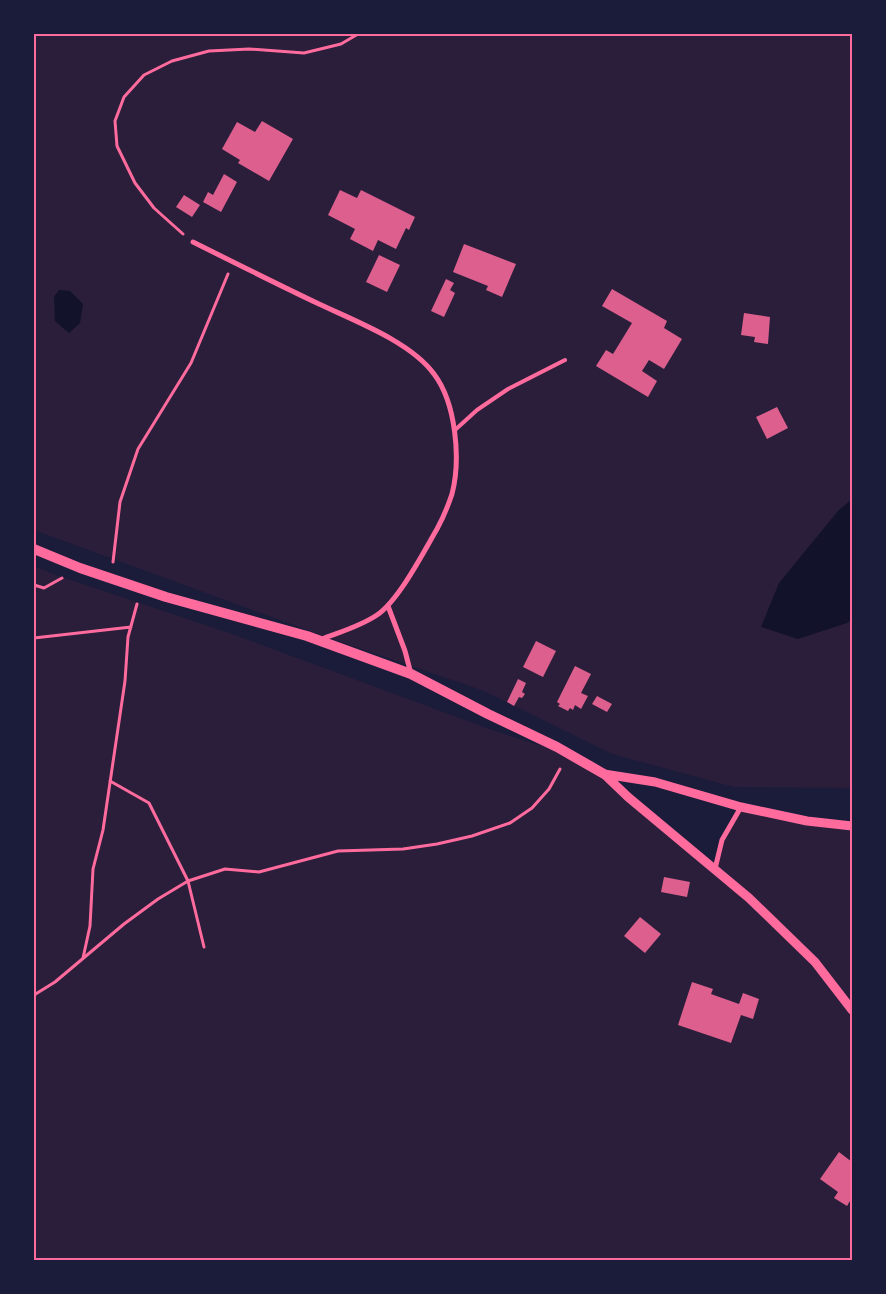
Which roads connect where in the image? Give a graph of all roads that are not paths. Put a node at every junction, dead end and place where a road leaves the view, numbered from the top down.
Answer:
1 (194, 242) road end
2 (565, 360) dead end
3 (455, 430) junction
4 (34, 549) edge
5 (388, 606) junction
6 (319, 640) junction
7 (411, 674) junction
8 (604, 774) junction
9 (741, 807) junction
10 (852, 826) edge
11 (715, 870) junction
12 (852, 1010) edge

1 - 3 street
2 - 3 lane
3 - 5 street
4 - 6 main road
5 - 6 street
5 - 7 street
6 - 7 main road
7 - 8 main road
8 - 9 street
8 - 11 street
9 - 10 street
9 - 11 street
11 - 12 street

